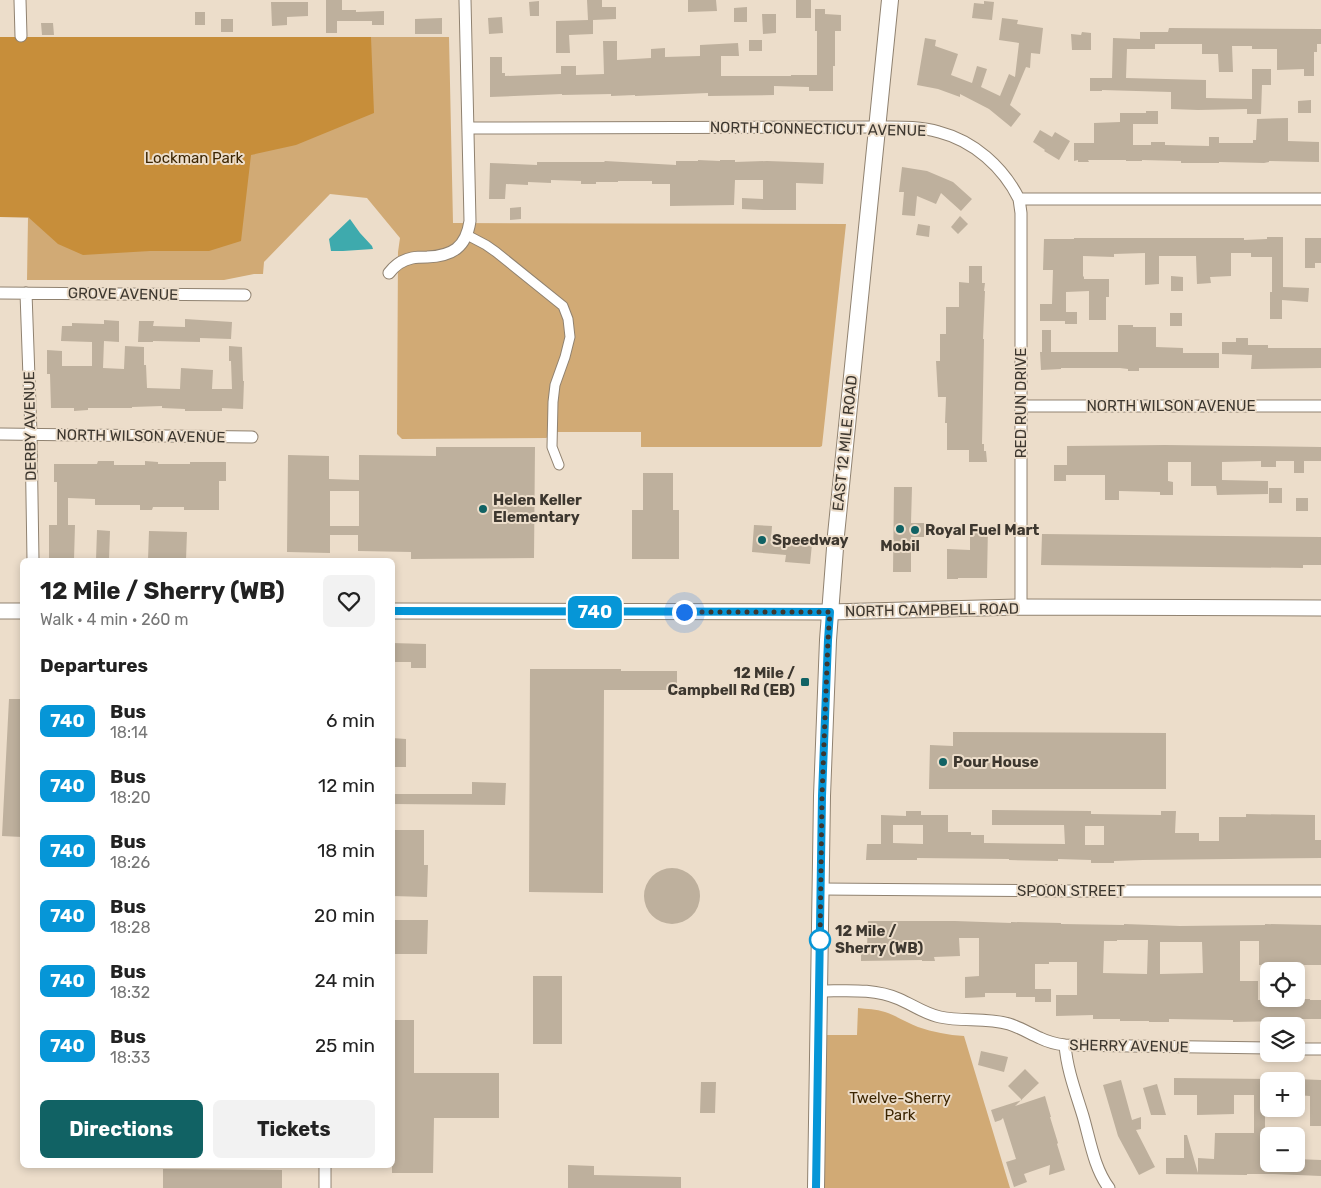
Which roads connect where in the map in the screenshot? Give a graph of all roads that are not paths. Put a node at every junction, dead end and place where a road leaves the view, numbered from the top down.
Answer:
1 (20, 0) edge
2 (465, 0) edge
3 (890, 0) edge
4 (21, 36) dead end
5 (878, 127) junction
6 (468, 128) junction
7 (1020, 199) junction
8 (1321, 199) edge
9 (467, 235) junction
10 (389, 273) dead end
11 (0, 293) edge
12 (26, 293) junction
13 (245, 295) dead end
14 (1021, 406) junction
15 (1321, 406) edge
16 (0, 434) edge
17 (31, 434) junction
18 (252, 437) dead end
19 (559, 465) dead end
20 (33, 558) edge
21 (1021, 608) junction
22 (1321, 608) edge
23 (0, 611) edge
24 (20, 611) edge
25 (395, 611) edge
26 (830, 612) junction
27 (821, 889) junction
28 (1321, 891) edge
29 (820, 991) junction
30 (1065, 1046) junction
31 (1260, 1048) edge
32 (1305, 1048) edge
33 (1321, 1049) edge
34 (325, 1168) edge
35 (325, 1188) edge
36 (816, 1188) edge
37 (1109, 1188) edge

1 - 4 street
2 - 6 street
3 - 5 main road, EAST 12 MILE ROAD
5 - 6 street, NORTH CONNECTICUT AVENUE
5 - 7 street, NORTH CONNECTICUT AVENUE
5 - 26 main road, EAST 12 MILE ROAD
6 - 9 street
7 - 8 street
7 - 14 street, RED RUN DRIVE
9 - 10 street
9 - 19 street
11 - 12 street, GROVE AVENUE
12 - 13 street, GROVE AVENUE
12 - 17 street, DERBY AVENUE
14 - 15 street, NORTH WILSON AVENUE
14 - 21 street, RED RUN DRIVE
16 - 17 street, NORTH WILSON AVENUE
17 - 18 street, NORTH WILSON AVENUE
17 - 20 street, DERBY AVENUE
21 - 22 street, NORTH CAMPBELL ROAD
21 - 26 street, NORTH CAMPBELL ROAD
23 - 24 street
25 - 26 street, NORTH CAMPBELL ROAD
26 - 27 main road, EAST 12 MILE ROAD
27 - 28 street, SPOON STREET
27 - 29 main road, EAST 12 MILE ROAD
29 - 30 street, SHERRY AVENUE
29 - 36 main road, EAST 12 MILE ROAD
30 - 31 street, SHERRY AVENUE
30 - 37 street
32 - 33 street
34 - 35 street

